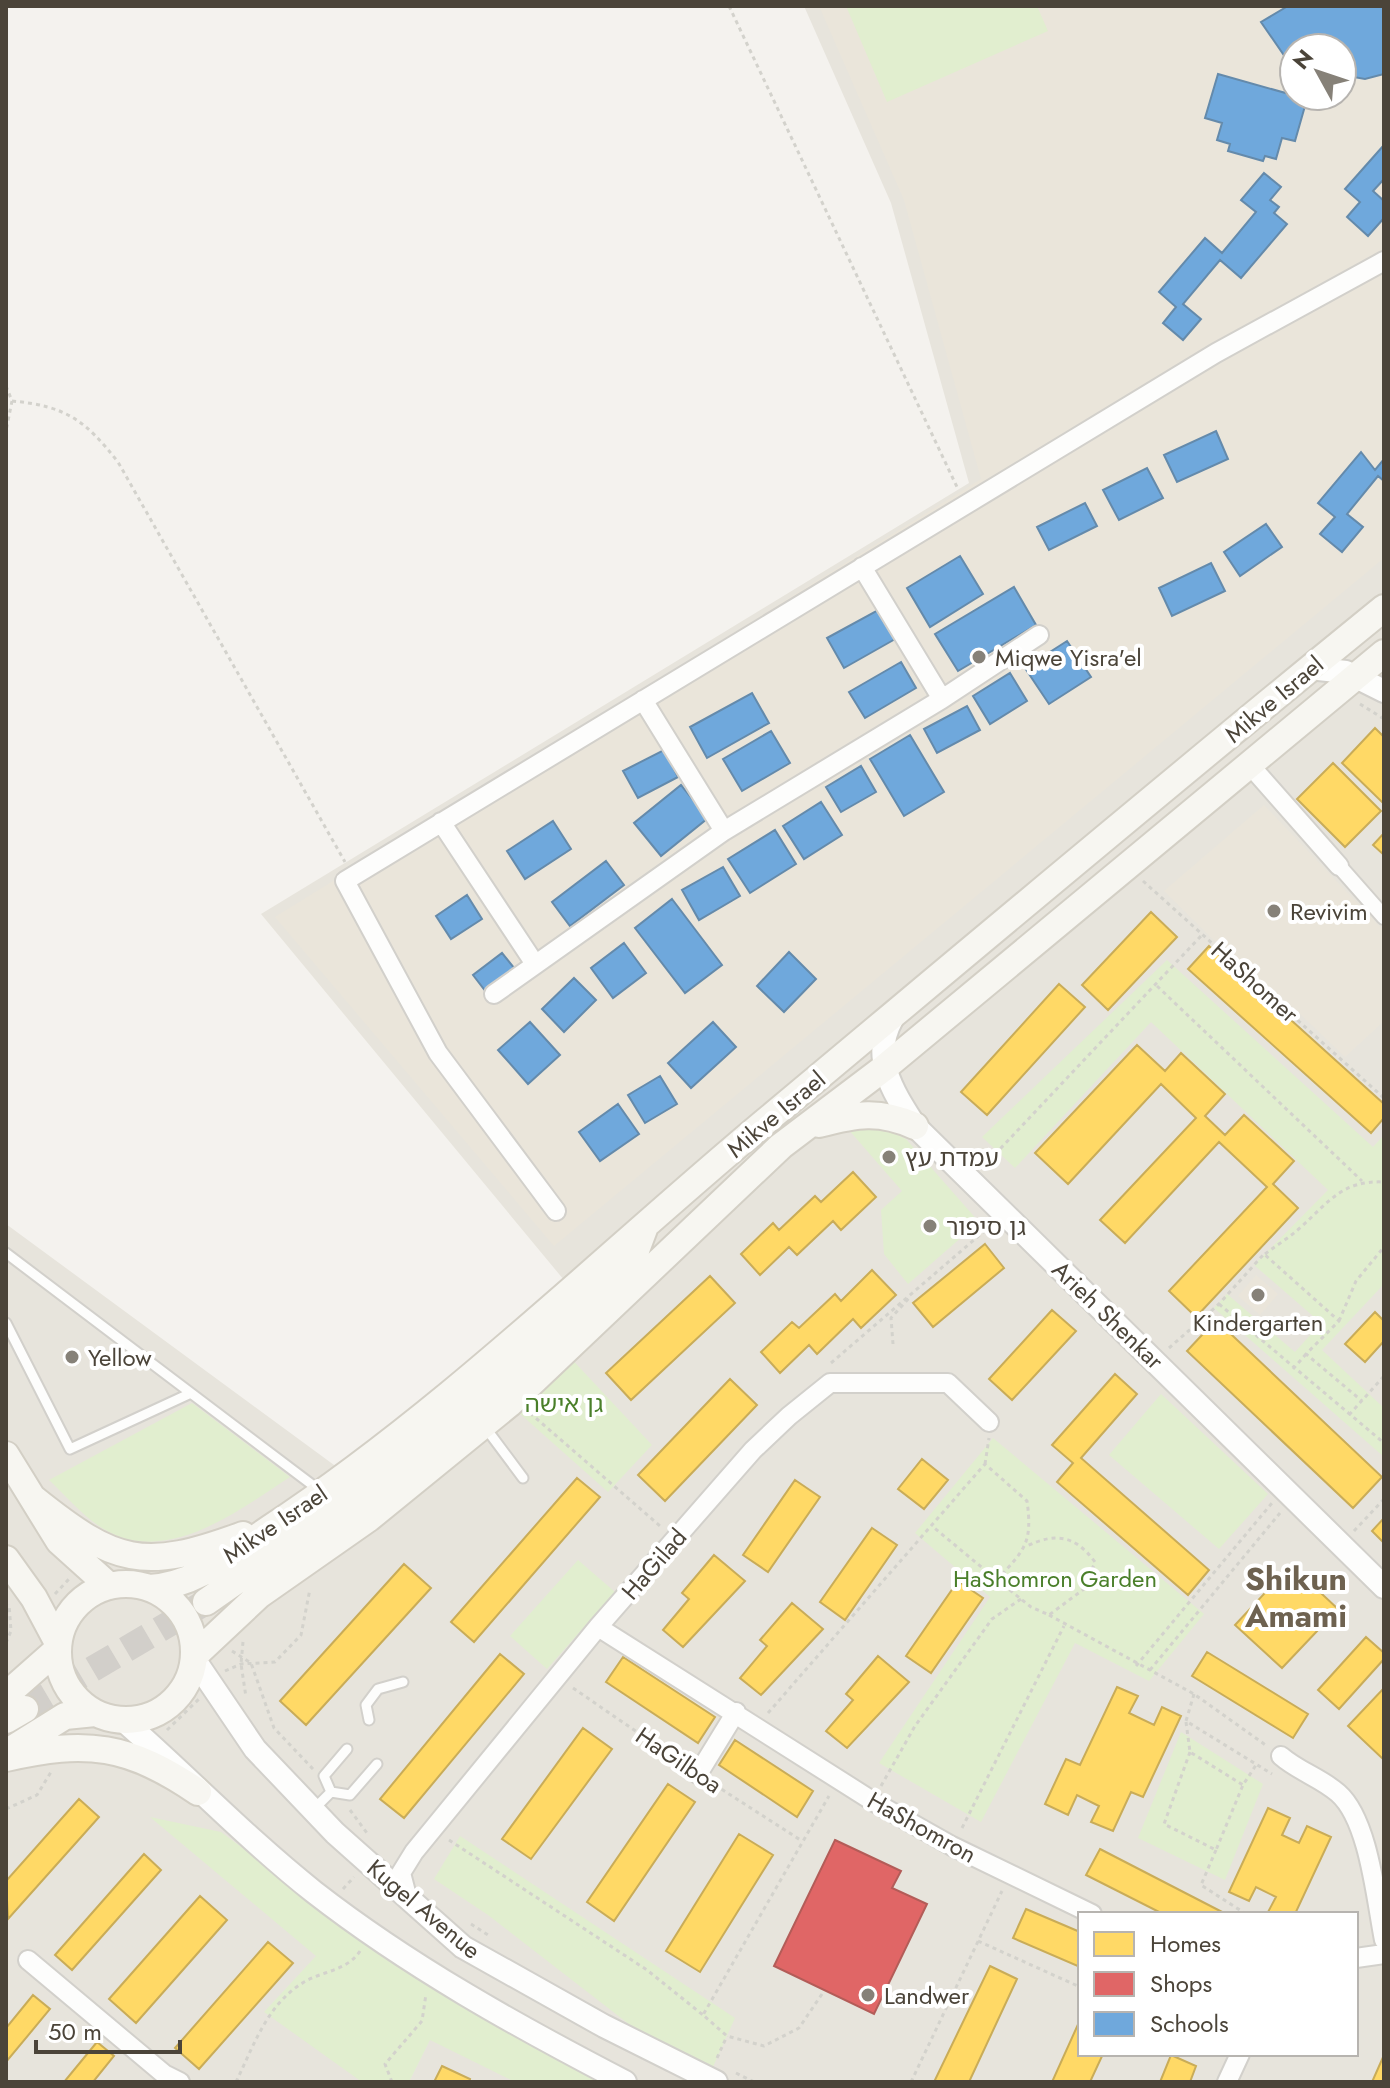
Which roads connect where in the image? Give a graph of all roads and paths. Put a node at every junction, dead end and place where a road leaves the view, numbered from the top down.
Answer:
1 (729, 6) edge
2 (1384, 261) edge
3 (6, 386) edge
4 (12, 401) junction
5 (6, 431) edge
6 (965, 505) junction
7 (862, 567) junction
8 (1384, 608) edge
9 (1039, 635) dead end
10 (1384, 653) edge
11 (1309, 668) junction
12 (1357, 675) junction
13 (1384, 691) edge
14 (942, 699) junction
15 (643, 700) junction
16 (1359, 703) dead end
17 (1384, 719) edge
18 (1249, 764) junction
19 (441, 822) junction
20 (724, 831) junction
21 (1127, 866) junction
22 (1339, 866) joint
23 (353, 876) junction
24 (1384, 917) edge
25 (1203, 935) junction
26 (535, 964) junction
27 (1157, 986) junction
28 (494, 994) dead end
29 (892, 1019) junction
30 (884, 1068) junction
31 (1384, 1098) edge
32 (915, 1126) junction
33 (801, 1129) junction
34 (970, 1181) junction
35 (1362, 1181) junction
36 (1384, 1182) edge
37 (556, 1211) dead end
38 (1004, 1214) junction
39 (647, 1222) junction
40 (1384, 1247) edge
41 (668, 1252) junction
42 (6, 1253) edge
43 (1264, 1254) junction
44 (632, 1261) junction
45 (1219, 1304) junction
46 (1339, 1321) junction
47 (6, 1323) edge
48 (893, 1344) dead end
49 (1306, 1354) junction
50 (1154, 1361) junction
51 (1293, 1369) junction
52 (1384, 1376) edge
53 (189, 1394) junction
54 (515, 1398) junction
55 (1362, 1401) junction
56 (1349, 1415) junction
57 (989, 1422) joint
58 (484, 1425) junction
59 (1384, 1443) edge
60 (6, 1455) edge
61 (985, 1464) junction
62 (523, 1478) dead end
63 (322, 1492) junction
64 (1288, 1494) junction
65 (34, 1499) junction
66 (1384, 1499) edge
67 (297, 1511) junction
68 (932, 1526) junction
69 (675, 1539) junction
70 (1342, 1545) junction
71 (1027, 1546) junction
72 (6, 1559) edge
73 (308, 1562) junction
74 (83, 1565) junction
75 (997, 1580) junction
76 (109, 1586) junction
77 (1384, 1587) edge
78 (149, 1588) junction
79 (1021, 1599) junction
80 (206, 1602) tunnel mouth
81 (41, 1609) junction
82 (1049, 1615) junction
83 (1064, 1626) junction
84 (598, 1627) junction
85 (6, 1643) edge
86 (58, 1647) junction
87 (194, 1657) junction
88 (241, 1664) junction
89 (1136, 1666) junction
90 (1150, 1670) junction
91 (556, 1677) junction
92 (403, 1682) dead end
93 (211, 1687) junction
94 (1194, 1694) junction
95 (247, 1701) dead end
96 (12, 1708) edge
97 (736, 1712) junction
98 (95, 1713) junction
99 (369, 1720) dead end
100 (124, 1721) junction
101 (1186, 1721) junction
102 (759, 1727) junction
103 (150, 1743) junction
104 (347, 1749) dead end
105 (1190, 1752) junction
106 (6, 1756) edge
107 (1285, 1759) junction
108 (377, 1764) dead end
109 (1256, 1765) junction
110 (698, 1774) junction
111 (839, 1779) junction
112 (1243, 1785) junction
113 (198, 1792) junction
114 (323, 1800) junction
115 (874, 1802) junction
116 (432, 1829) junction
117 (802, 1841) junction
118 (952, 1846) junction
119 (1216, 1850) junction
120 (367, 1851) junction
121 (1011, 1874) junction
122 (408, 1900) junction
123 (332, 1905) junction
124 (1088, 1912) edge
125 (1243, 1912) edge
126 (464, 1920) dead end
127 (371, 1933) junction
128 (1384, 1940) edge
129 (978, 1941) junction
130 (499, 1942) dead end
131 (1384, 1954) edge
132 (1358, 1958) edge
133 (28, 1960) dead end
134 (437, 1977) junction
135 (1078, 1986) edge
136 (822, 1994) dead end
137 (703, 2015) junction
138 (727, 2036) junction
139 (1239, 2056) edge
140 (593, 2066) junction
141 (677, 2072) edge
142 (713, 2075) edge
143 (180, 2082) edge
144 (236, 2082) edge
145 (392, 2082) edge
146 (611, 2082) edge
147 (625, 2082) edge
148 (754, 2082) edge
149 (911, 2082) edge
150 (1227, 2082) edge

1 - 6 path
2 - 6 street
3 - 4 path
4 - 5 path
4 - 23 path
6 - 7 street
7 - 14 street
7 - 15 street
8 - 11 main road, Mikve Israel
9 - 14 street
10 - 12 main road, Mikve Israel
11 - 12 street
11 - 29 main road, Mikve Israel
12 - 13 street
12 - 18 main road, Mikve Israel
14 - 20 street
15 - 19 street
15 - 20 street
16 - 17 path
18 - 21 main road, Mikve Israel
18 - 22 street
19 - 23 street
19 - 26 street
20 - 26 street
21 - 25 path, HaShomer
21 - 30 main road, Mikve Israel
22 - 24 street
23 - 37 street
25 - 27 path
25 - 31 path, HaShomer
26 - 28 street
27 - 34 path
27 - 35 path
29 - 30 street
29 - 39 main road, Mikve Israel
30 - 32 street, Arieh Shenkar
30 - 33 main road, Mikve Israel
32 - 33 main road
32 - 34 street, Arieh Shenkar
33 - 41 main road, Mikve Israel
34 - 38 street, Arieh Shenkar
35 - 36 path
35 - 43 path
38 - 48 path
38 - 50 street, Arieh Shenkar
39 - 44 main road
39 - 63 main road, Mikve Israel
40 - 46 path
41 - 44 main road
41 - 54 main road, Mikve Israel
42 - 53 lane
43 - 45 path
43 - 46 path
44 - 80 main road
45 - 50 path
45 - 51 path
46 - 49 path
47 - 53 lane
49 - 51 path
49 - 55 path
50 - 64 street, Arieh Shenkar
51 - 56 path
52 - 55 path
53 - 63 lane
54 - 58 main road, Mikve Israel
54 - 69 path
55 - 56 path
56 - 59 path
57 - 61 path
57 - 69 street, HaGilad
58 - 62 lane
58 - 73 main road, Mikve Israel
60 - 65 main road
61 - 68 path
61 - 71 path
63 - 67 main road, Mikve Israel
64 - 70 street, Arieh Shenkar
64 - 89 path
64 - 90 path
65 - 67 main road
65 - 74 main road
66 - 70 path
67 - 78 main road, Mikve Israel
68 - 75 path
68 - 102 path
69 - 84 street, HaGilad
70 - 77 street, Arieh Shenkar
71 - 75 path
71 - 82 path
72 - 81 main road
73 - 87 main road, Mikve Israel
73 - 88 path
74 - 76 main road
74 - 81 path
75 - 79 path
76 - 78 main road
76 - 86 main road
78 - 87 main road
79 - 82 path
79 - 115 path
81 - 85 path
81 - 86 main road
82 - 83 path
83 - 89 path
83 - 118 path
84 - 91 street, HaGilad
84 - 97 street, HaShomron
86 - 96 main road
86 - 98 main road
87 - 93 street, Kugel Avenue
87 - 100 main road
88 - 93 path
88 - 95 path
89 - 90 path
90 - 94 path
91 - 110 path, HaGilboa
91 - 116 street, HaGilad
92 - 99 lane
93 - 103 path
93 - 114 street, Kugel Avenue
94 - 101 path
94 - 107 path
97 - 102 street, HaShomron
97 - 110 street
98 - 100 main road
98 - 106 main road
100 - 103 street, Kugel Avenue
101 - 105 path
101 - 109 path
102 - 111 street, HaShomron
103 - 113 street, Kugel Avenue
104 - 114 lane
105 - 112 path
105 - 119 path
106 - 113 main road
107 - 109 path
107 - 128 street
108 - 114 lane
109 - 112 path
110 - 117 path, HaGilboa
111 - 115 street, HaShomron
111 - 117 path
112 - 119 path
113 - 123 street, Kugel Avenue
114 - 120 street, Kugel Avenue
114 - 120 path
115 - 118 street, HaShomron
116 - 122 street, HaGilad
116 - 137 path
117 - 137 path
118 - 121 street, HaShomron
119 - 125 path
120 - 122 street, Kugel Avenue
120 - 123 path
121 - 124 street, HaShomron
121 - 129 path
122 - 141 street, Kugel Avenue
123 - 127 street, Kugel Avenue
126 - 130 path
127 - 134 street, Kugel Avenue
127 - 144 path
129 - 135 path
129 - 149 path
131 - 132 street
133 - 143 street
134 - 140 street, Kugel Avenue
134 - 145 path
136 - 138 path
137 - 138 path
138 - 142 path
139 - 150 street
140 - 146 street
140 - 147 street, Kugel Avenue
141 - 142 street, Kugel Avenue
142 - 148 path

